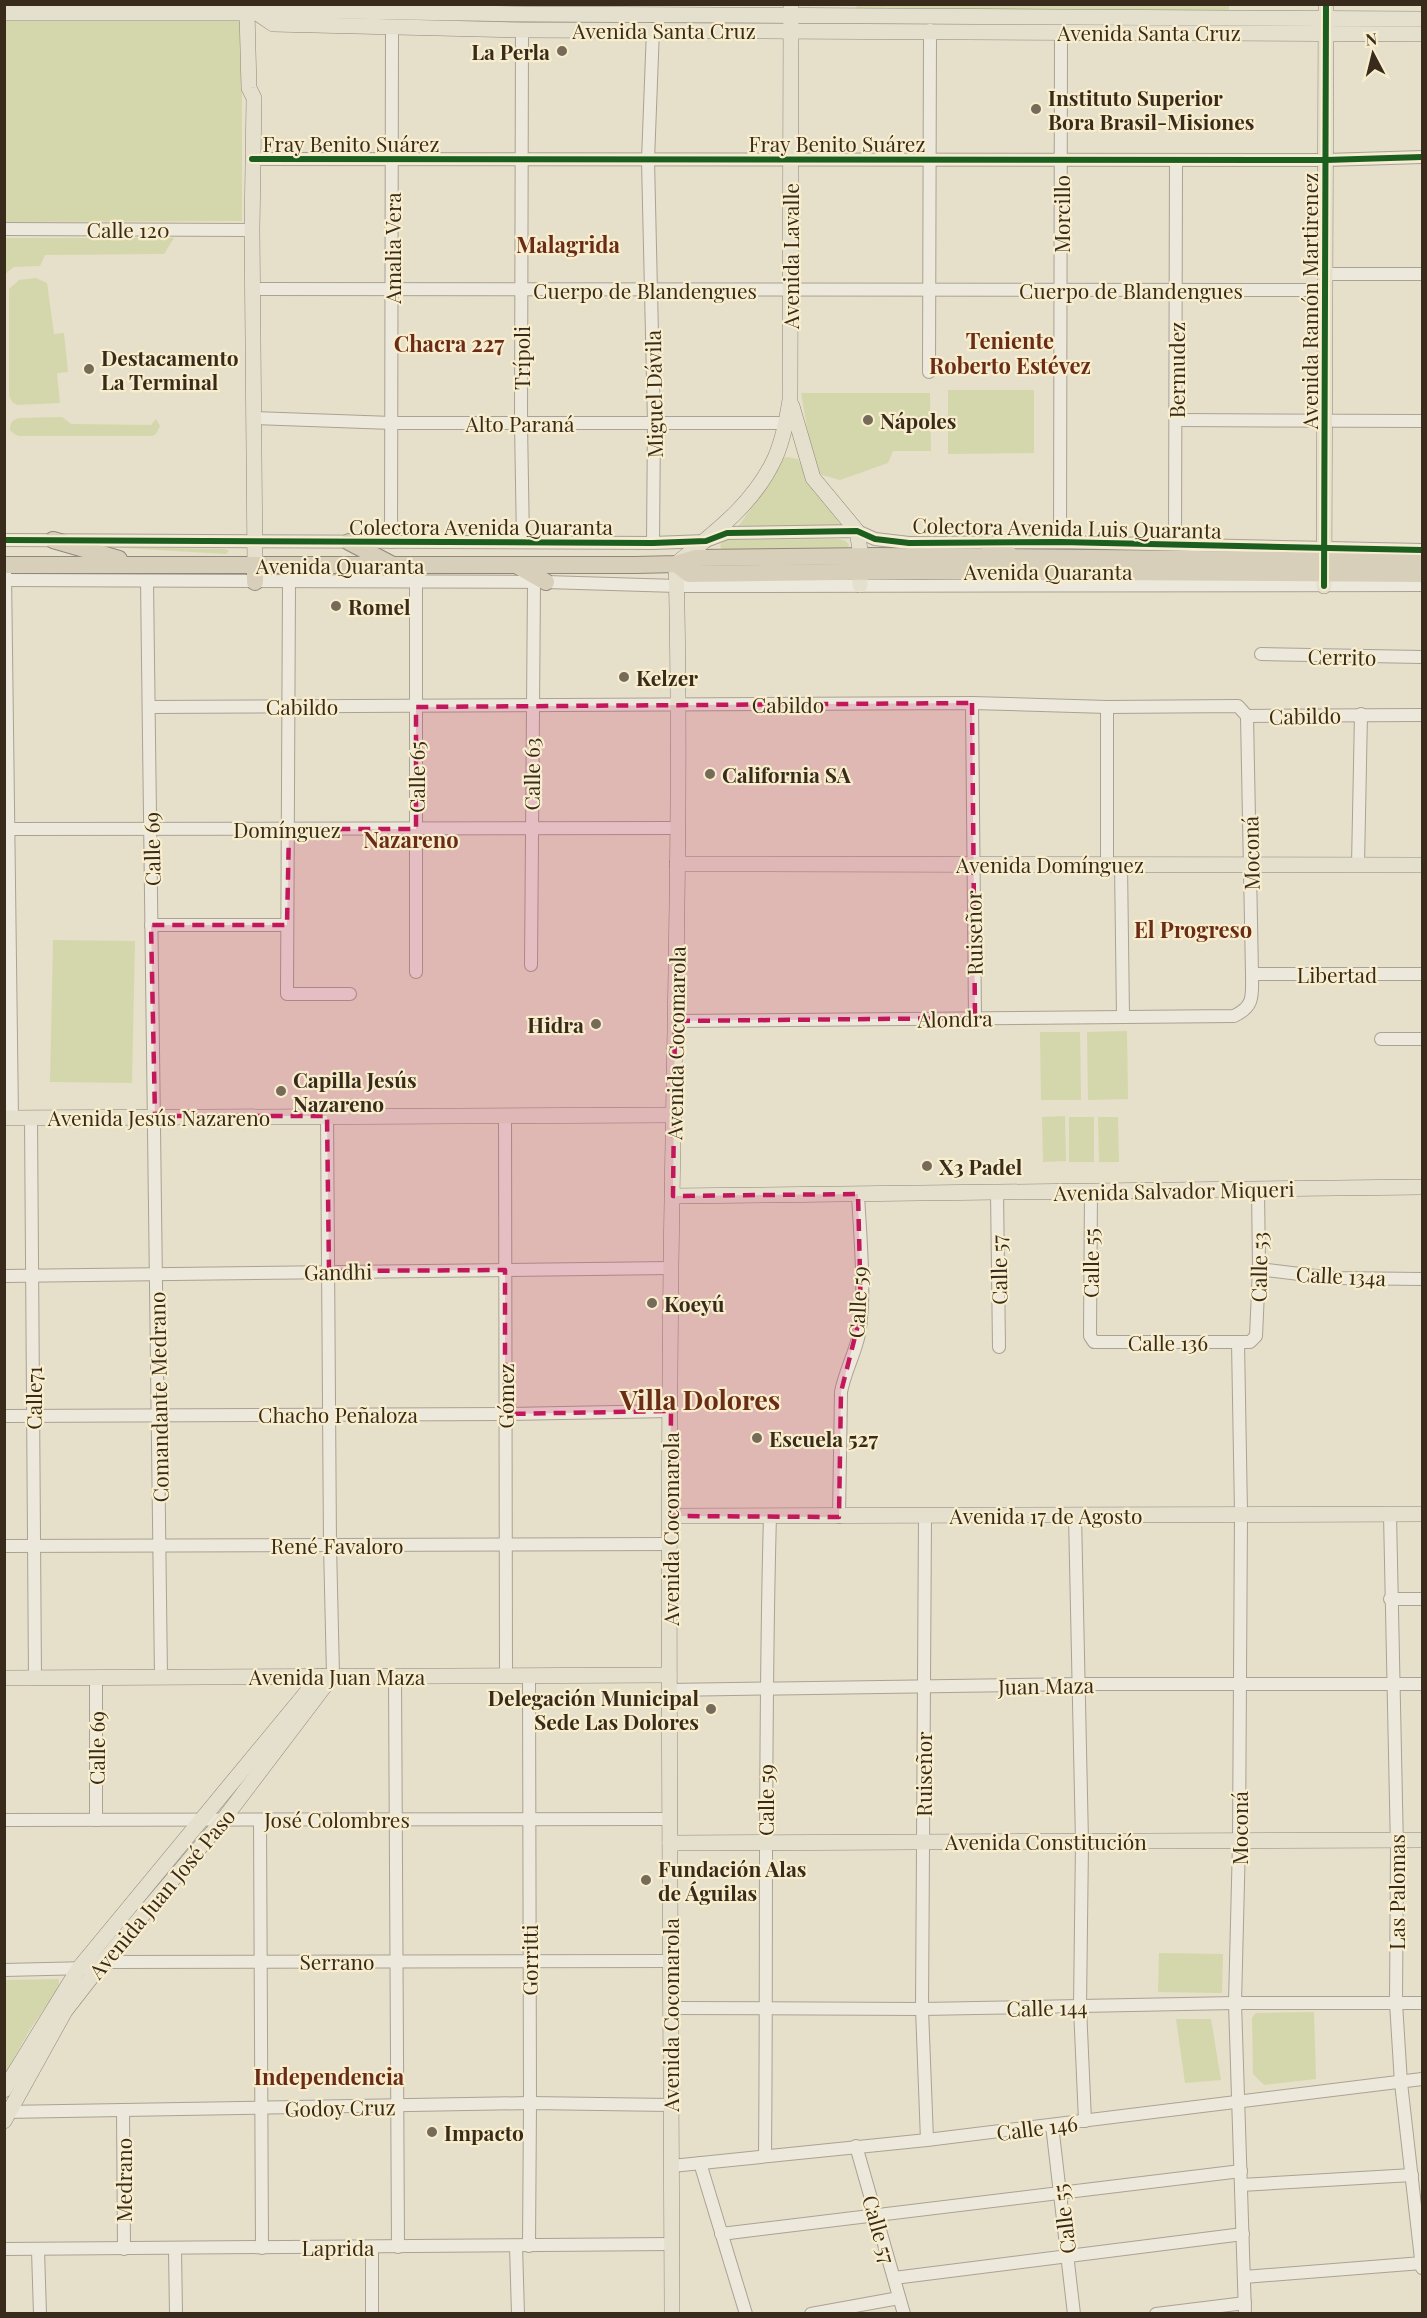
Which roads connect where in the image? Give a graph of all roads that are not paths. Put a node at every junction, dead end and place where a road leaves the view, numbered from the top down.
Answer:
1 (848, 4) edge
2 (253, 8) edge
3 (791, 10) edge
4 (4, 12) edge
5 (389, 14) edge
6 (523, 16) edge
7 (653, 16) edge
8 (836, 17) junction
9 (1326, 19) edge
10 (1422, 20) edge
11 (930, 30) junction
12 (1061, 31) junction
13 (791, 32) junction
14 (1422, 34) edge
15 (1422, 157) edge
16 (252, 159) junction
17 (930, 159) junction
18 (1176, 159) junction
19 (392, 160) junction
20 (522, 160) junction
21 (648, 160) junction
22 (790, 160) junction
23 (1061, 160) junction
24 (1326, 160) junction
25 (4, 229) edge
26 (252, 230) junction
27 (1325, 274) junction
28 (1422, 274) edge
29 (252, 289) junction
30 (392, 290) junction
31 (521, 290) junction
32 (651, 290) junction
33 (790, 290) junction
34 (930, 290) junction
35 (1060, 290) junction
36 (1176, 290) junction
37 (1325, 290) junction
38 (929, 372) dead end
39 (790, 400) junction
40 (254, 418) junction
41 (1176, 420) junction
42 (1325, 420) junction
43 (1422, 421) edge
44 (392, 423) junction
45 (521, 423) junction
46 (654, 423) junction
47 (786, 423) junction
48 (856, 531) junction
49 (4, 540) edge
50 (53, 540) junction
51 (255, 541) junction
52 (706, 541) junction
53 (349, 542) junction
54 (391, 542) junction
55 (524, 542) junction
56 (986, 542) junction
57 (1060, 542) junction
58 (653, 543) junction
59 (1175, 544) junction
60 (1422, 550) edge
61 (1013, 557) junction
62 (1422, 561) edge
63 (515, 564) junction
64 (676, 564) junction
65 (138, 565) junction
66 (392, 565) junction
67 (1324, 567) junction
68 (861, 571) junction
69 (5, 573) edge
70 (255, 574) junction
71 (1422, 574) edge
72 (147, 581) junction
73 (289, 582) junction
74 (416, 582) junction
75 (540, 582) junction
76 (1422, 585) edge
77 (676, 586) junction
78 (1261, 654) dead end
79 (1422, 657) edge
80 (972, 703) junction
81 (532, 705) junction
82 (677, 705) junction
83 (289, 706) junction
84 (149, 707) junction
85 (416, 707) junction
86 (1107, 707) junction
87 (5, 709) edge
88 (1361, 714) junction
89 (1422, 715) edge
90 (1247, 716) junction
91 (531, 828) junction
92 (677, 828) junction
93 (6, 829) edge
94 (150, 829) junction
95 (289, 829) junction
96 (416, 829) junction
97 (677, 864) junction
98 (972, 864) junction
99 (1114, 864) junction
100 (1250, 864) junction
101 (1358, 865) junction
102 (1422, 865) edge
103 (152, 925) junction
104 (287, 925) junction
105 (531, 965) dead end
106 (416, 972) dead end
107 (1252, 974) junction
108 (1422, 974) edge
109 (7, 978) edge
110 (350, 994) dead end
111 (1123, 1016) junction
112 (1234, 1016) joint
113 (975, 1018) junction
114 (675, 1021) junction
115 (1381, 1039) dead end
116 (1422, 1039) edge
117 (674, 1115) junction
118 (155, 1116) junction
119 (327, 1116) junction
120 (505, 1116) junction
121 (8, 1118) edge
122 (31, 1118) junction
123 (1422, 1188) edge
124 (1258, 1189) junction
125 (1091, 1191) junction
126 (997, 1192) junction
127 (858, 1194) junction
128 (673, 1196) junction
129 (671, 1268) junction
130 (1259, 1269) junction
131 (505, 1270) junction
132 (329, 1271) junction
133 (157, 1275) junction
134 (4, 1276) edge
135 (32, 1276) junction
136 (1422, 1279) edge
137 (1090, 1336) joint
138 (1244, 1342) junction
139 (999, 1347) dead end
140 (671, 1412) junction
141 (330, 1413) junction
142 (505, 1414) junction
143 (158, 1415) junction
144 (4, 1416) edge
145 (33, 1416) junction
146 (1241, 1514) junction
147 (1390, 1514) junction
148 (1422, 1514) edge
149 (1075, 1515) junction
150 (670, 1516) junction
151 (770, 1516) junction
152 (925, 1516) junction
153 (839, 1517) junction
154 (505, 1544) junction
155 (670, 1544) junction
156 (330, 1545) junction
157 (4, 1546) edge
158 (34, 1546) junction
159 (160, 1546) junction
160 (1390, 1599) junction
161 (1422, 1599) edge
162 (506, 1675) junction
163 (529, 1675) junction
164 (327, 1676) junction
165 (395, 1676) junction
166 (96, 1677) junction
167 (161, 1677) junction
168 (4, 1678) edge
169 (34, 1678) junction
170 (669, 1682) junction
171 (1239, 1683) junction
172 (1080, 1684) junction
173 (1392, 1684) junction
174 (1422, 1684) edge
175 (923, 1686) junction
176 (765, 1688) junction
177 (529, 1817) junction
178 (396, 1819) junction
179 (670, 1819) junction
180 (4, 1820) edge
181 (96, 1820) junction
182 (200, 1820) junction
183 (223, 1820) junction
184 (260, 1820) junction
185 (1396, 1840) junction
186 (1422, 1840) edge
187 (922, 1841) junction
188 (765, 1842) junction
189 (1082, 1842) junction
190 (1239, 1842) junction
191 (670, 1843) junction
192 (261, 1961) junction
193 (395, 1961) junction
194 (529, 1961) junction
195 (670, 1961) junction
196 (103, 1962) junction
197 (79, 1968) junction
198 (4, 1970) edge
199 (1235, 2003) junction
200 (1396, 2003) junction
201 (1422, 2003) edge
202 (1080, 2007) junction
203 (671, 2008) junction
204 (766, 2008) junction
205 (922, 2009) junction
206 (1422, 2079) edge
207 (1401, 2083) junction
208 (4, 2090) edge
209 (531, 2103) junction
210 (1239, 2103) junction
211 (670, 2104) junction
212 (398, 2107) junction
213 (261, 2108) junction
214 (123, 2110) junction
215 (6, 2115) edge
216 (1085, 2121) junction
217 (1052, 2125) junction
218 (927, 2140) junction
219 (856, 2146) junction
220 (765, 2156) junction
221 (700, 2163) junction
222 (672, 2166) junction
223 (1241, 2171) junction
224 (1412, 2175) junction
225 (1241, 2185) junction
226 (1060, 2193) junction
227 (876, 2215) junction
228 (721, 2234) junction
229 (1243, 2234) junction
230 (672, 2244) junction
231 (522, 2246) junction
232 (372, 2247) junction
233 (398, 2247) junction
234 (262, 2248) junction
235 (4, 2249) edge
236 (124, 2249) junction
237 (175, 2249) junction
238 (38, 2250) junction
239 (1068, 2257) junction
240 (1422, 2263) edge
241 (1422, 2268) edge
242 (1244, 2277) junction
243 (894, 2278) junction
244 (899, 2298) junction
245 (1245, 2308) edge
246 (40, 2313) edge
247 (176, 2313) edge
248 (372, 2313) edge
249 (518, 2313) edge
250 (672, 2313) edge
251 (746, 2313) edge
252 (820, 2313) edge
253 (904, 2313) edge
254 (1074, 2313) edge
255 (1156, 2313) edge

1 - 8 street
2 - 4 main road, Avenida Santa Cruz
2 - 5 main road, Avenida Santa Cruz
2 - 16 main road
3 - 7 main road, Avenida Santa Cruz
3 - 8 main road, Avenida Santa Cruz
3 - 13 main road, Avenida Lavalle
5 - 6 main road, Avenida Santa Cruz
5 - 19 street, Amalia Vera
6 - 7 main road, Avenida Santa Cruz
6 - 20 street, Trípoli
7 - 13 main road, Avenida Santa Cruz
7 - 21 street, Miguel Dávila
8 - 9 main road, Avenida Santa Cruz
9 - 10 main road
9 - 12 main road, Avenida Santa Cruz
9 - 14 main road
9 - 24 main road, Avenida Ramón Martirenez
11 - 12 main road, Avenida Santa Cruz
11 - 13 main road, Avenida Santa Cruz
11 - 17 street
12 - 23 street, Morcillo
13 - 22 main road, Avenida Lavalle
15 - 24 street, Fray Benito Suárez
16 - 19 street, Fray Benito Suárez
16 - 26 main road
17 - 22 street, Fray Benito Suárez
17 - 23 street, Fray Benito Suárez
17 - 34 street
18 - 23 street, Fray Benito Suárez
18 - 24 street, Fray Benito Suárez
18 - 36 street, Bermudez
19 - 20 street, Fray Benito Suárez
19 - 30 street, Amalia Vera
20 - 21 street, Fray Benito Suárez
20 - 31 street, Trípoli
21 - 22 street, Fray Benito Suárez
21 - 32 street, Miguel Dávila
22 - 33 main road, Avenida Lavalle
23 - 35 street, Morcillo
24 - 27 main road, Avenida Ramón Martirenez
25 - 26 street, Calle 120
26 - 29 main road
27 - 28 street
27 - 37 main road, Avenida Ramón Martirenez
29 - 30 street, Cuerpo de Blandengues
29 - 40 main road
30 - 31 street, Cuerpo de Blandengues
30 - 44 street, Amalia Vera
31 - 32 street, Cuerpo de Blandengues
31 - 45 street, Trípoli
32 - 33 street, Cuerpo de Blandengues
32 - 46 street, Miguel Dávila
33 - 34 street, Cuerpo de Blandengues
33 - 39 main road, Avenida Lavalle
34 - 35 street, Cuerpo de Blandengues
34 - 38 street
35 - 36 street, Cuerpo de Blandengues
35 - 57 street, Morcillo
36 - 37 street, Cuerpo de Blandengues
36 - 41 street, Bermudez
37 - 42 main road, Avenida Ramón Martirenez
39 - 47 main road, Avenida Lavalle
39 - 48 main road, Avenida Lavalle
40 - 44 street, Alto Paraná
40 - 51 main road
41 - 42 street
41 - 59 street, Bermudez
42 - 43 street
42 - 67 main road, Avenida Ramón Martirenez
44 - 45 street, Alto Paraná
44 - 54 street, Amalia Vera
45 - 46 street, Alto Paraná
45 - 55 street, Trípoli
46 - 47 street, Alto Paraná
46 - 58 street, Miguel Dávila
47 - 52 main road, Avenida Lavalle
48 - 52 street, Colectora Avenida Luis Quaranta
48 - 56 street, Colectora Avenida Luis Quaranta
48 - 68 main road, Avenida Lavalle
49 - 50 street
50 - 51 street
50 - 65 highway
51 - 53 street, Colectora Avenida Quaranta
51 - 70 main road
52 - 58 street, Colectora Avenida Quaranta
52 - 64 main road, Avenida Lavalle
53 - 54 street, Colectora Avenida Quaranta
53 - 66 highway
54 - 55 street, Colectora Avenida Quaranta
55 - 58 street, Colectora Avenida Quaranta
56 - 57 street, Colectora Avenida Luis Quaranta
56 - 61 highway
57 - 59 street, Colectora Avenida Luis Quaranta
59 - 67 street, Colectora Avenida Luis Quaranta
60 - 67 street, Colectora Avenida Luis Quaranta
61 - 67 highway, Avenida Quaranta
61 - 68 highway, Avenida Quaranta
62 - 67 highway, Avenida Quaranta
63 - 64 highway, Avenida Quaranta
63 - 66 highway, Avenida Quaranta
63 - 75 highway
64 - 68 highway, Avenida Quaranta
64 - 77 main road, Avenida Cocomarola
65 - 69 highway, Avenida Quaranta
65 - 70 highway, Avenida Quaranta
66 - 70 highway, Avenida Quaranta
67 - 68 highway, Avenida Quaranta
67 - 71 highway, Avenida Quaranta
67 - 76 street, Colectora Avenida Luis Quaranta
68 - 77 street
69 - 72 street
69 - 87 street
70 - 72 street
70 - 73 street
72 - 84 street, Calle 69
73 - 74 street
73 - 83 street
74 - 75 street
74 - 85 street, Calle 65
75 - 77 street
75 - 81 street, Calle 63
77 - 82 main road, Avenida Cocomarola
78 - 79 street, Cerrito
80 - 82 street, Cabildo
80 - 86 street, Cabildo
80 - 98 street, Ruiseñor
81 - 82 street, Cabildo
81 - 85 street, Cabildo
81 - 91 street, Calle 63
82 - 92 main road, Avenida Cocomarola
83 - 84 street, Cabildo
83 - 85 street, Cabildo
83 - 95 street
84 - 94 street, Calle 69
85 - 96 street, Calle 65
86 - 90 street, Cabildo
86 - 99 street
87 - 93 street
88 - 89 street, Cabildo
88 - 90 street, Cabildo
88 - 101 street
90 - 100 street, Moconá
91 - 92 street, Domínguez
91 - 96 street, Domínguez
91 - 105 street, Calle 63
92 - 97 main road, Avenida Cocomarola
93 - 94 street, Domínguez
93 - 109 street
94 - 95 street, Domínguez
94 - 103 street, Calle 69
95 - 96 street, Domínguez
95 - 104 street
96 - 106 street, Calle 65
97 - 98 main road, Avenida Domínguez
97 - 114 main road, Avenida Cocomarola
98 - 99 main road, Avenida Domínguez
98 - 113 street, Ruiseñor
99 - 100 main road, Avenida Domínguez
99 - 111 street
100 - 101 main road, Avenida Domínguez
100 - 107 street, Moconá
101 - 102 main road, Avenida Domínguez
103 - 104 street
103 - 118 street, Calle 69
104 - 110 street
107 - 108 street, Libertad
107 - 112 street, Moconá
109 - 121 street
111 - 112 street, Alondra
111 - 113 street, Alondra
113 - 114 street, Alondra
114 - 117 main road, Avenida Cocomarola
115 - 116 street
117 - 120 main road, Avenida Jesús Nazareno
117 - 128 main road, Avenida Cocomarola
118 - 119 main road, Avenida Jesús Nazareno
118 - 122 main road, Avenida Jesús Nazareno
118 - 133 street, Comandante Medrano
119 - 120 main road, Avenida Jesús Nazareno
119 - 132 street
120 - 131 street, Gómez
121 - 122 main road, Avenida Jesús Nazareno
122 - 135 street, Calle71
123 - 124 main road, Avenida Salvador Miqueri
124 - 125 main road, Avenida Salvador Miqueri
124 - 130 street, Calle 53
125 - 126 main road, Avenida Salvador Miqueri
125 - 137 street, Calle 55
126 - 127 main road, Avenida Salvador Miqueri
126 - 139 street, Calle 57
127 - 128 main road, Avenida Salvador Miqueri
127 - 153 street, Calle 59
128 - 129 main road, Avenida Cocomarola
129 - 131 street, Gandhi
129 - 140 main road, Avenida Cocomarola
130 - 136 street, Calle 134a
130 - 138 street, Calle 53
131 - 132 street, Gandhi
131 - 142 street, Gómez
132 - 133 street, Gandhi
132 - 141 street
133 - 135 street, Gandhi
133 - 143 street, Comandante Medrano
134 - 135 street, Gandhi
135 - 145 street, Calle71
137 - 138 street, Calle 136
138 - 146 street, Moconá
140 - 142 street, Chacho Peñaloza
140 - 150 main road, Avenida Cocomarola
141 - 142 street, Chacho Peñaloza
141 - 143 street, Chacho Peñaloza
141 - 156 street
142 - 154 street, Gómez
143 - 145 street, Chacho Peñaloza
143 - 159 street, Comandante Medrano
144 - 145 street, Chacho Peñaloza
145 - 158 street, Calle71
146 - 147 main road, Avenida 17 de Agosto
146 - 149 main road, Avenida 17 de Agosto
146 - 171 street, Moconá
147 - 148 main road, Avenida 17 de Agosto
147 - 160 street, Las Palomas
149 - 152 main road, Avenida 17 de Agosto
149 - 172 street
150 - 151 main road, Avenida 17 de Agosto
150 - 155 main road, Avenida Cocomarola
151 - 153 main road, Avenida 17 de Agosto
151 - 176 street, Calle 59
152 - 153 main road, Avenida 17 de Agosto
152 - 175 street, Ruiseñor
154 - 155 street, René Favaloro
154 - 156 street, René Favaloro
154 - 162 street, Gómez
155 - 170 main road, Avenida Cocomarola
156 - 159 street, René Favaloro
156 - 164 street
157 - 158 street, René Favaloro
158 - 159 street, René Favaloro
158 - 169 street, Calle71
159 - 167 street, Comandante Medrano
160 - 161 street
160 - 173 street, Las Palomas
162 - 163 main road, Avenida Juan Maza
162 - 165 main road, Avenida Juan Maza
163 - 170 main road, Avenida Juan Maza
163 - 177 street, Gorritti
164 - 165 main road, Avenida Juan Maza
164 - 167 main road, Avenida Juan Maza
164 - 182 main road, Avenida Juan José Paso
164 - 183 main road, Avenida Juan José Paso
165 - 178 street
166 - 167 main road, Avenida Juan Maza
166 - 169 main road, Avenida Juan Maza
166 - 181 street, Calle 69
168 - 169 main road, Avenida Juan Maza
170 - 176 street, Juan Maza
170 - 179 main road, Avenida Cocomarola
171 - 172 street, Juan Maza
171 - 173 street, Juan Maza
171 - 190 street, Moconá
172 - 175 street, Juan Maza
172 - 189 street
173 - 174 street, Juan Maza
173 - 185 street, Las Palomas
175 - 176 street, Juan Maza
175 - 187 street, Ruiseñor
176 - 188 street, Calle 59
177 - 178 street, José Colombres
177 - 179 street, José Colombres
177 - 194 street, Gorritti
178 - 184 street, José Colombres
178 - 193 street
179 - 191 main road, Avenida Cocomarola
180 - 181 street, José Colombres
181 - 182 street, José Colombres
182 - 183 street, José Colombres
182 - 197 main road, Avenida Juan José Paso
183 - 184 street, José Colombres
183 - 196 main road, Avenida Juan José Paso
184 - 192 street
185 - 186 main road, Avenida Constitución
185 - 190 main road, Avenida Constitución
185 - 200 street, Las Palomas
187 - 188 main road, Avenida Constitución
187 - 189 main road, Avenida Constitución
187 - 205 street, Ruiseñor
188 - 191 main road, Avenida Constitución
188 - 204 street, Calle 59
189 - 190 main road, Avenida Constitución
189 - 202 street
190 - 199 street, Moconá
191 - 195 main road, Avenida Cocomarola
192 - 193 street, Serrano
192 - 196 street, Serrano
192 - 213 street
193 - 194 street, Serrano
193 - 212 street
194 - 195 street, Serrano
194 - 209 street, Gorritti
195 - 203 main road, Avenida Cocomarola
196 - 197 street, Serrano
196 - 215 main road, Avenida Juan José Paso
197 - 198 street, Serrano
197 - 208 main road, Avenida Juan José Paso
199 - 200 street, Calle 144
199 - 202 street, Calle 144
199 - 210 street, Moconá
200 - 201 street, Calle 144
200 - 207 street, Las Palomas
202 - 205 street, Calle 144
202 - 216 street
203 - 204 street, Calle 144
203 - 211 main road, Avenida Cocomarola
204 - 205 street, Calle 144
204 - 220 street, Calle 59
205 - 218 street, Ruiseñor
206 - 207 street, Calle 146
207 - 210 street, Calle 146
207 - 224 street, Las Palomas
209 - 211 street, Godoy Cruz
209 - 212 street, Godoy Cruz
209 - 231 street, Gorritti
210 - 216 street, Calle 146
210 - 223 street, Moconá
211 - 222 main road, Avenida Cocomarola
212 - 213 street, Godoy Cruz
212 - 233 street
213 - 214 street, Godoy Cruz
213 - 234 street
214 - 215 street, Godoy Cruz
214 - 236 street, Medrano
216 - 217 street, Calle 146
217 - 218 street, Calle 146
217 - 226 street, Calle 55
218 - 219 street, Calle 146
219 - 220 street, Calle 146
219 - 227 street, Calle 57
220 - 221 street, Calle 146
221 - 222 street, Calle 146
221 - 228 street
222 - 230 main road, Avenida Cocomarola
223 - 225 street, Moconá
223 - 226 street
224 - 225 street
224 - 240 street, Las Palomas
225 - 229 street, Moconá
226 - 227 street
226 - 239 street, Calle 55
227 - 228 street
227 - 243 street, Calle 57
228 - 251 street
229 - 239 street
229 - 242 street, Moconá
230 - 231 street, Laprida
230 - 250 main road, Avenida Cocomarola
231 - 233 street, Laprida
231 - 249 street, Gorritti
232 - 233 street, Laprida
232 - 234 street, Laprida
232 - 248 street
234 - 237 street, Laprida
235 - 238 street, Laprida
236 - 237 street, Laprida
236 - 238 street, Laprida
237 - 247 street
238 - 246 street
239 - 243 street
239 - 254 street, Calle 55
240 - 241 street, Las Palomas
240 - 242 street
242 - 245 street, Moconá
243 - 244 street, Calle 57
244 - 252 street
244 - 253 street, Calle 57
245 - 255 street

